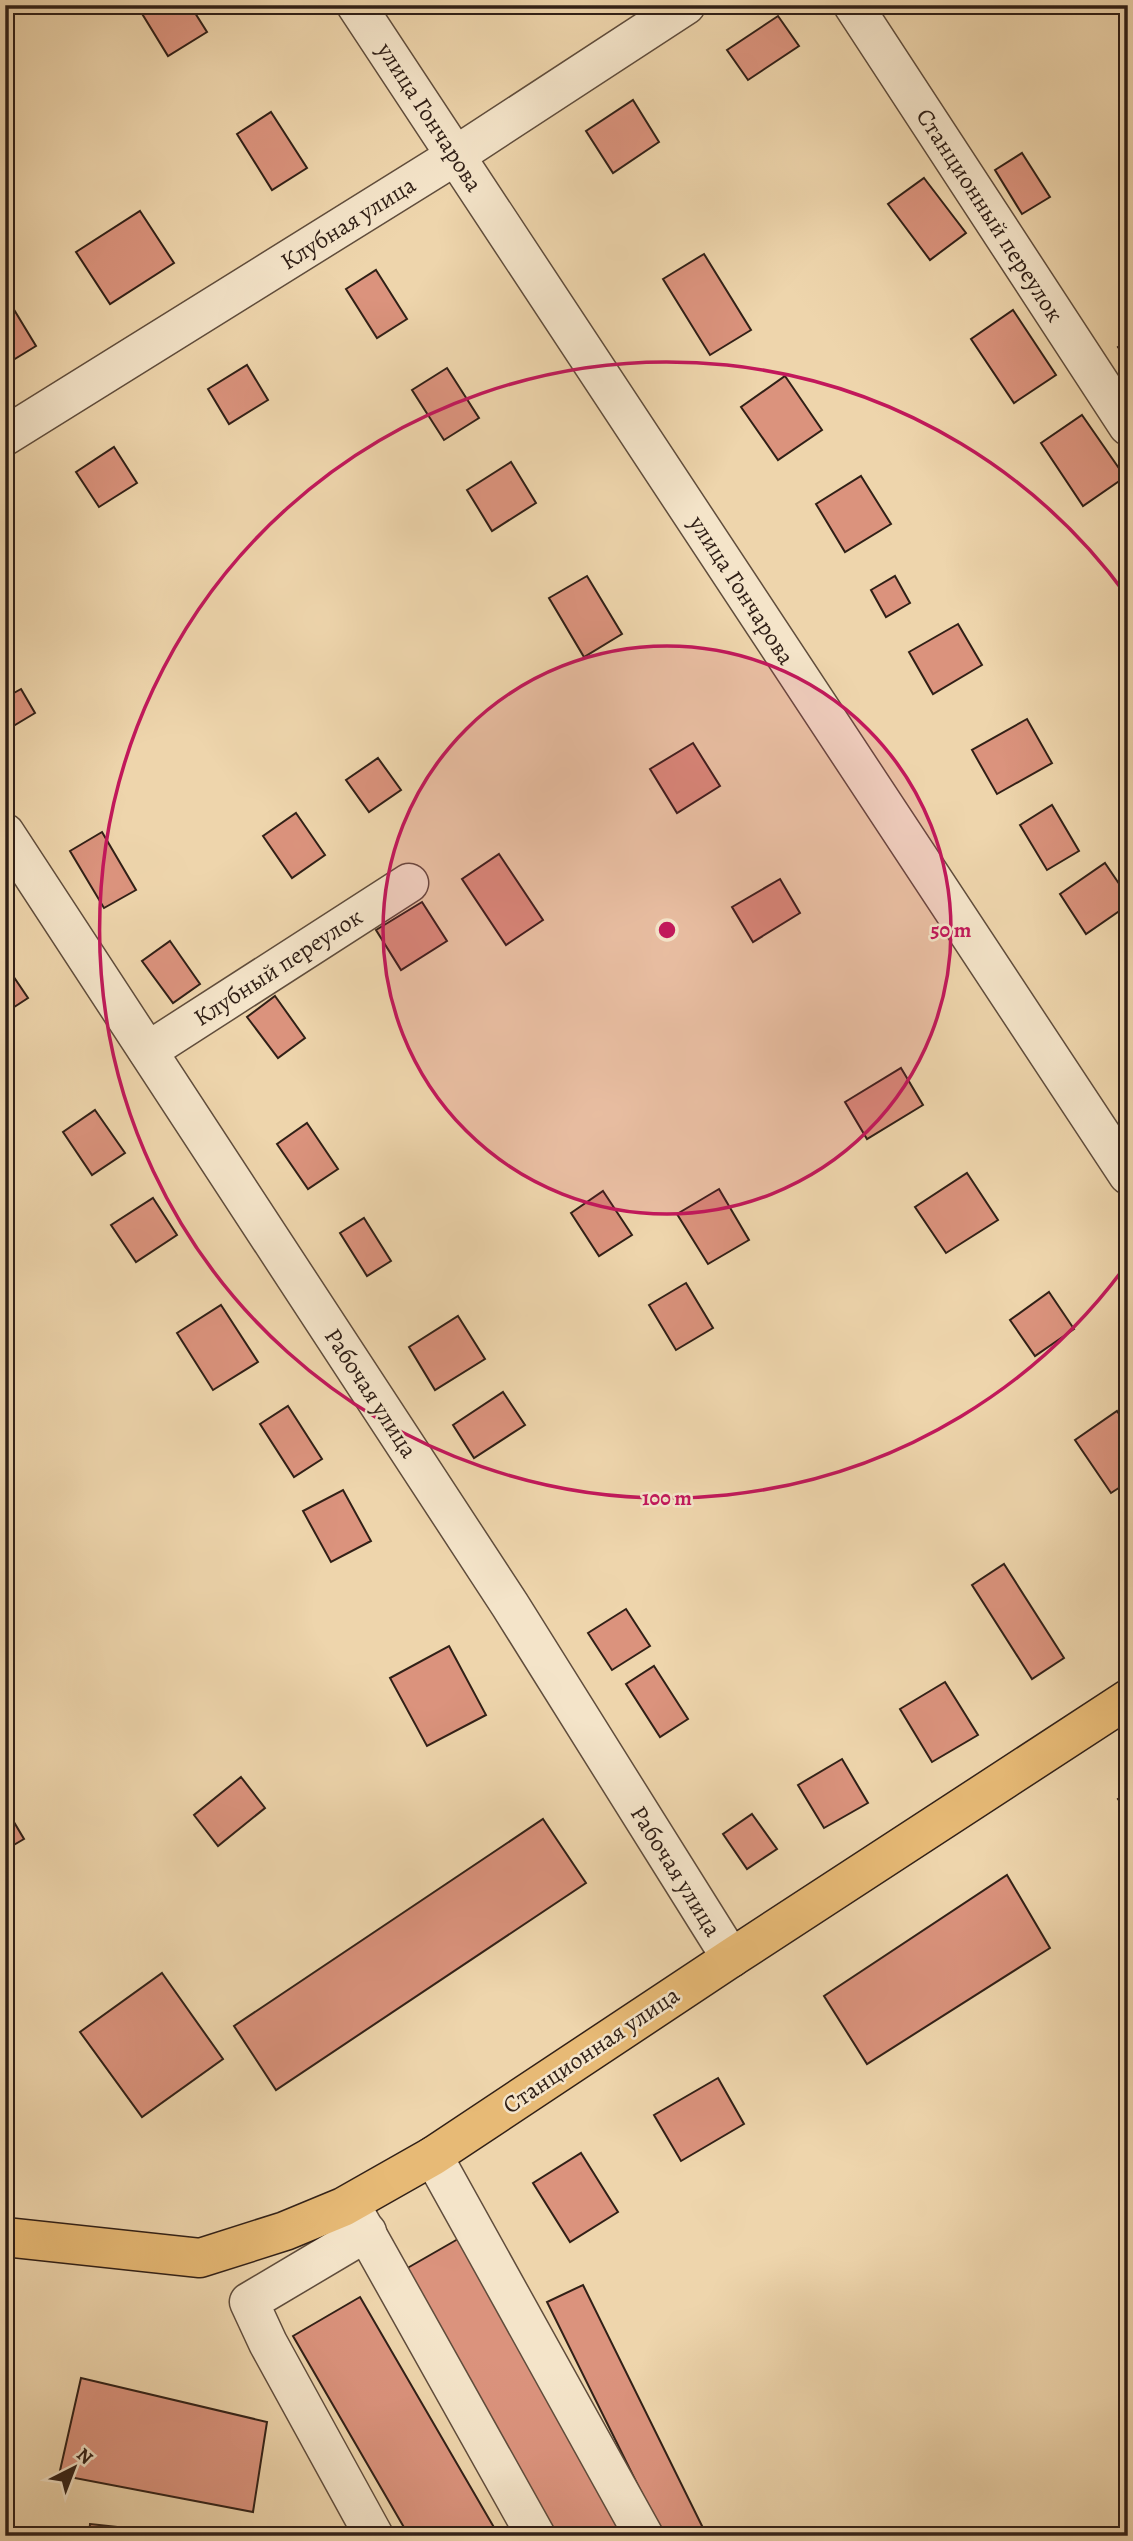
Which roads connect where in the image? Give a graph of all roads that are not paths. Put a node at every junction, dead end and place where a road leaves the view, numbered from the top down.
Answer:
1 (356, 5) edge
2 (686, 5) edge
3 (853, 5) edge
4 (456, 156) junction
5 (1128, 426) edge
6 (6, 433) edge
7 (5, 833) edge
8 (409, 883) dead end
9 (148, 1051) junction
10 (1128, 1175) edge
11 (1128, 1699) edge
12 (731, 1958) junction
13 (433, 2155) junction
14 (358, 2218) junction
15 (5, 2237) edge
16 (374, 2536) edge
17 (536, 2536) edge
18 (644, 2536) edge

1 - 4 street, улица Гончарова
2 - 4 street, Клубная улица
3 - 5 street, Станционный переулок
4 - 6 street, Клубная улица
4 - 10 street, улица Гончарова
7 - 9 street, Рабочая улица
8 - 9 street, Клубный переулок
9 - 12 street, Рабочая улица
11 - 12 main road, Станционная улица
12 - 13 main road, Станционная улица
13 - 14 main road, Станционная улица
13 - 18 street
14 - 15 main road, Станционная улица
14 - 16 street
14 - 17 street

